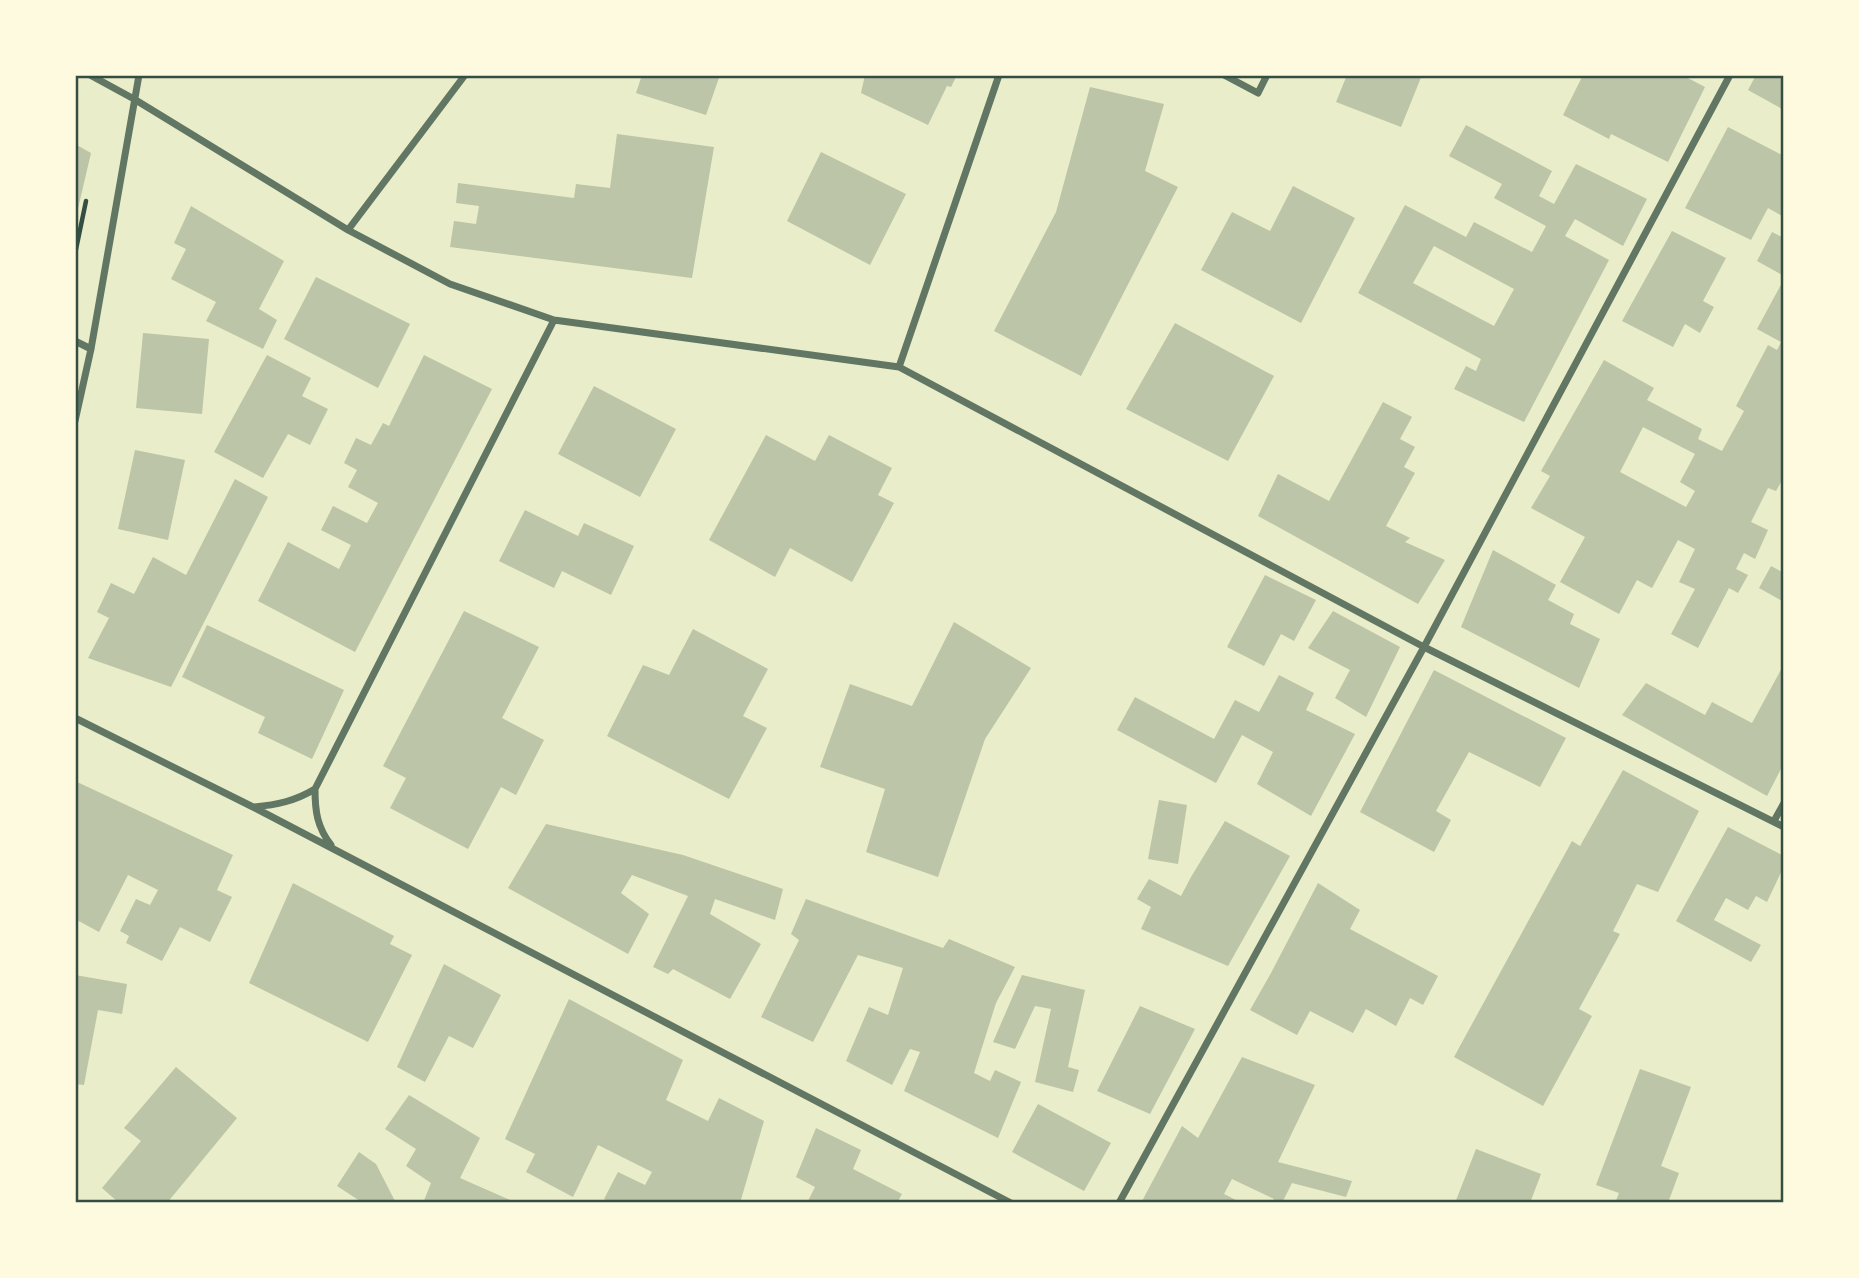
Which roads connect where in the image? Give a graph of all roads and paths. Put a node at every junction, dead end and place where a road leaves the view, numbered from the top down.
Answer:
1 (90, 75) edge
2 (139, 75) edge
3 (465, 75) edge
4 (999, 75) edge
5 (1224, 75) edge
6 (1267, 75) edge
7 (1730, 75) edge
8 (134, 99) junction
9 (348, 230) junction
10 (555, 320) junction
11 (75, 341) edge
12 (91, 349) junction
13 (899, 367) junction
14 (75, 421) edge
15 (1424, 647) junction
16 (75, 718) edge
17 (315, 789) junction
18 (1784, 803) edge
19 (253, 807) junction
20 (1774, 821) junction
21 (1784, 827) edge
22 (334, 849) junction
23 (1011, 1203) edge
24 (1119, 1203) edge

1 - 8 street
2 - 8 street
3 - 9 street
4 - 13 street
5 - 6 street
7 - 15 street
8 - 9 street
8 - 12 street
9 - 10 street
10 - 13 street
10 - 17 street
11 - 12 street
12 - 14 street
13 - 15 street
15 - 20 street
15 - 24 street
16 - 19 street
17 - 19 street
17 - 22 street
18 - 20 street
19 - 22 street
20 - 21 street
22 - 23 street

